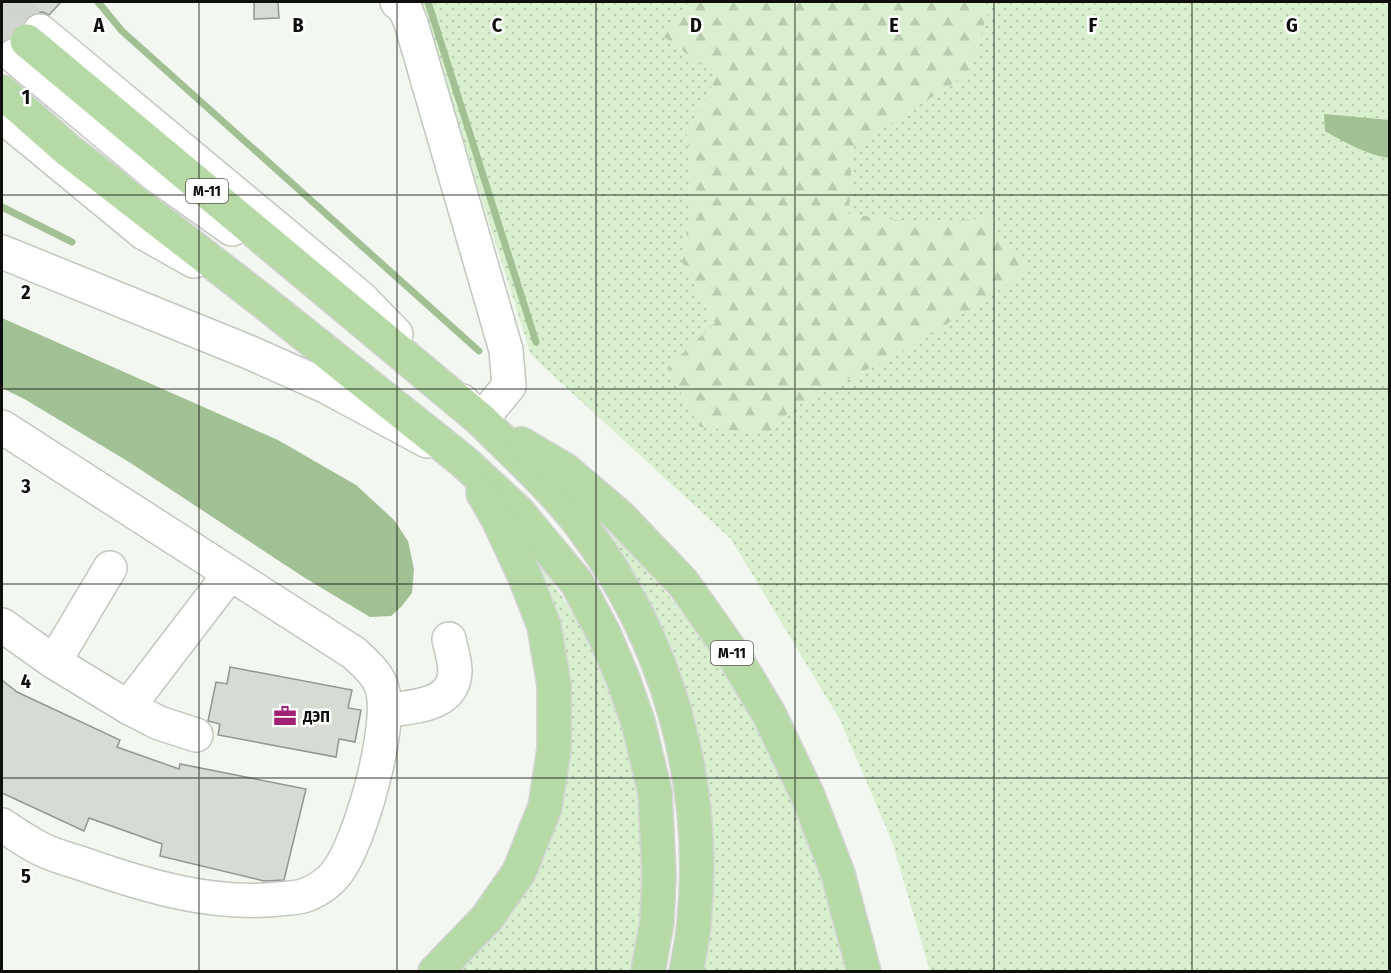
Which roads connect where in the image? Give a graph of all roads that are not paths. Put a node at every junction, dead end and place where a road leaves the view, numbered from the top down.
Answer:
1 (397, 2) edge
2 (32, 35) joint
3 (2, 92) edge
4 (2, 116) edge
5 (16, 137) edge
6 (2, 252) edge
7 (265, 303) junction
8 (481, 420) junction
9 (2, 427) edge
10 (460, 458) junction
11 (110, 568) dead end
12 (230, 575) junction
13 (2, 625) edge
14 (449, 639) dead end
15 (54, 662) junction
16 (128, 707) junction
17 (385, 711) junction
18 (196, 735) dead end
19 (2, 825) edge
20 (435, 972) edge
21 (648, 972) edge
22 (686, 972) edge
23 (864, 972) edge

1 - 8 lane
2 - 8 main road, М-11
2 - 8 lane
3 - 7 main road
4 - 5 lane
5 - 7 lane
6 - 10 lane
7 - 10 main road
8 - 22 main road, М-11
8 - 23 main road, М-11
9 - 12 lane
10 - 20 main road
10 - 21 main road
11 - 15 lane
12 - 16 lane
12 - 17 lane
13 - 15 lane
14 - 17 lane
15 - 16 lane
16 - 18 lane
17 - 19 lane

